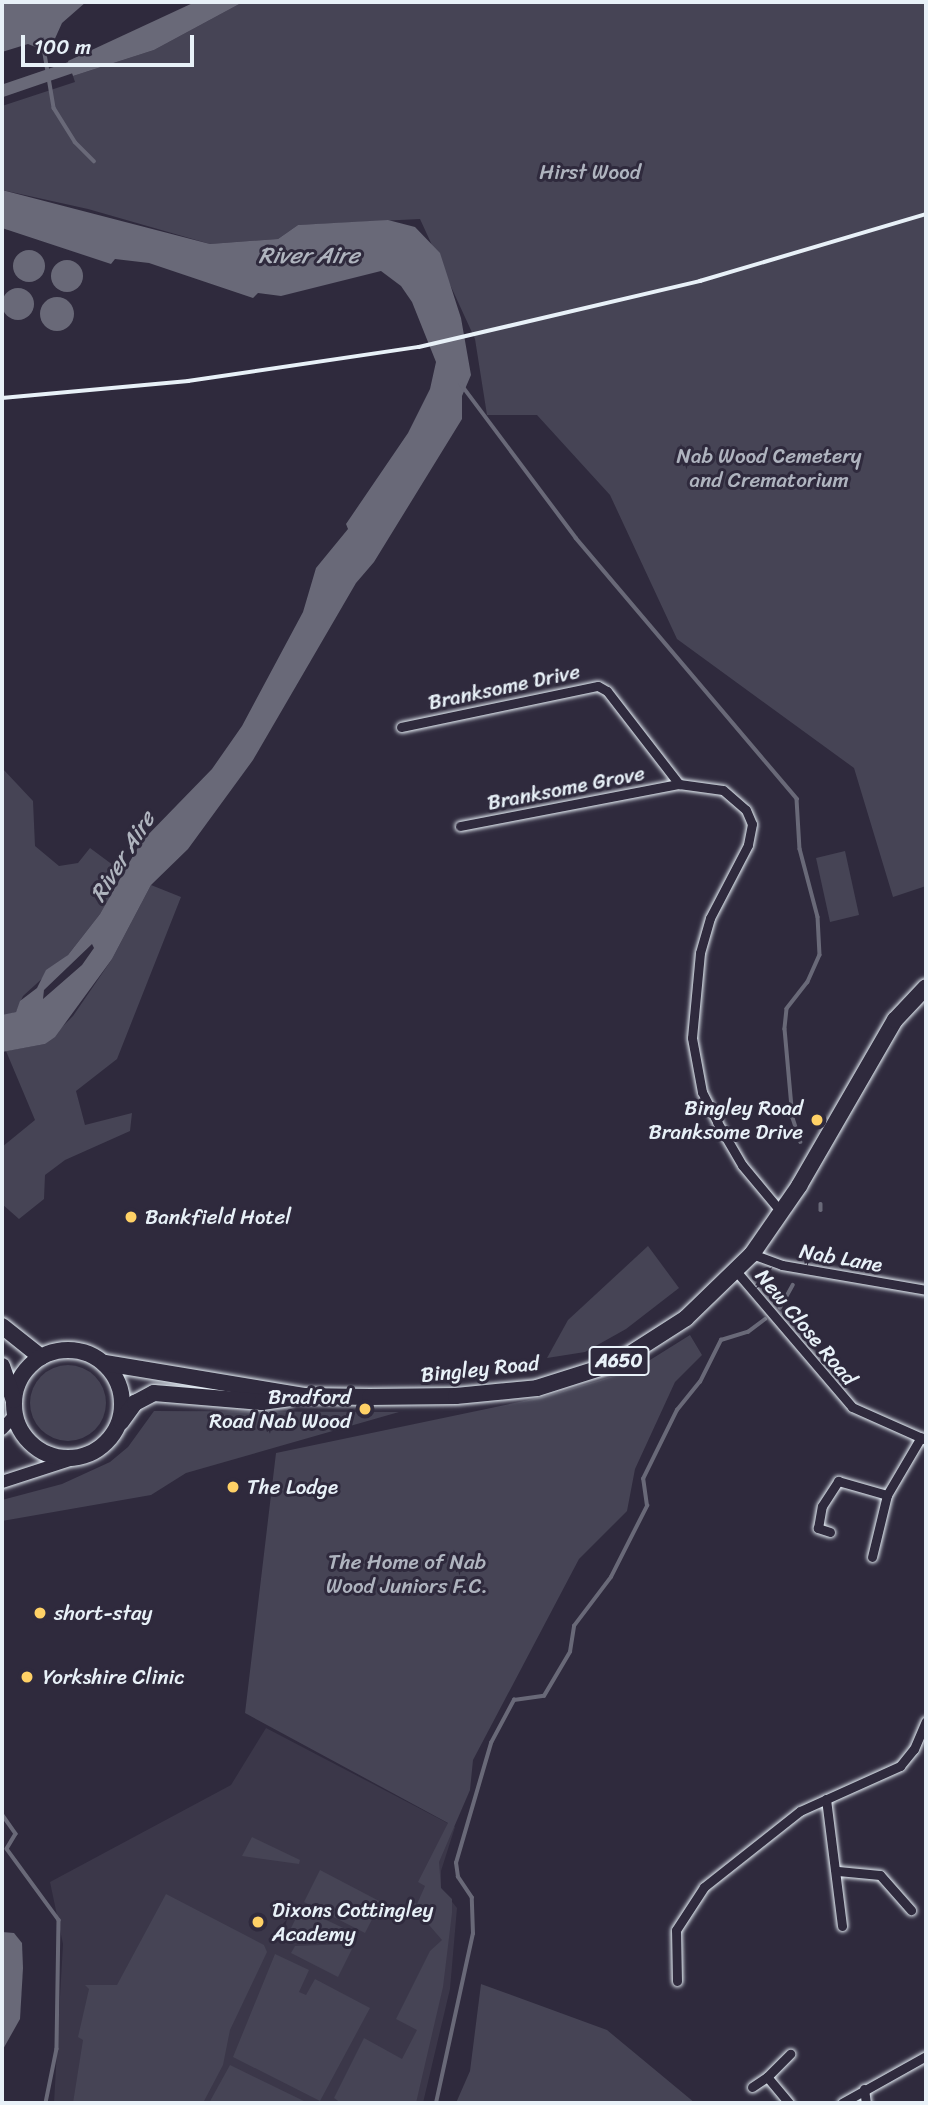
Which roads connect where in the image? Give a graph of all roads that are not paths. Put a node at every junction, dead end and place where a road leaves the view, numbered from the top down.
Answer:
1 (401, 727) dead end
2 (679, 784) junction
3 (460, 825) dead end
4 (926, 987) edge
5 (782, 1213) junction
6 (752, 1254) junction
7 (736, 1271) junction
8 (926, 1290) edge
9 (2, 1326) edge
10 (41, 1357) junction
11 (105, 1363) junction
12 (2, 1366) edge
13 (305, 1396) junction
14 (15, 1407) junction
15 (119, 1424) junction
16 (2, 1429) edge
17 (924, 1438) edge
18 (79, 1457) junction
19 (2, 1482) edge
20 (887, 1495) junction
21 (830, 1532) dead end
22 (872, 1557) dead end
23 (926, 1721) edge
24 (827, 1799) junction
25 (838, 1871) junction
26 (911, 1910) dead end
27 (842, 1926) dead end
28 (677, 1981) dead end
29 (790, 2054) dead end
30 (926, 2056) edge
31 (767, 2077) junction
32 (752, 2087) dead end
33 (864, 2089) junction
34 (789, 2103) edge
35 (842, 2103) edge
36 (866, 2103) edge

1 - 2 street, Branksome Drive
2 - 3 street, Branksome Grove
2 - 5 street
4 - 5 highway, Bingley Road / A650
5 - 6 highway, Bingley Road / A650
6 - 7 highway, Bingley Road / A650
6 - 8 street, Nab Lane
7 - 13 highway, Bingley Road / A650
7 - 17 street, New Close Road
9 - 10 highway
10 - 11 highway, A650
10 - 14 highway
11 - 13 highway, Bingley Road / A650
11 - 15 highway
12 - 14 highway
13 - 15 highway, A650
14 - 16 main road
14 - 18 highway
15 - 18 highway, A650
17 - 20 street
18 - 19 main road
20 - 21 street
20 - 22 street
23 - 24 street
24 - 25 street
24 - 28 street
25 - 26 street
25 - 27 street
29 - 31 street
30 - 33 street
31 - 32 street
31 - 34 street
33 - 35 street
33 - 36 street

